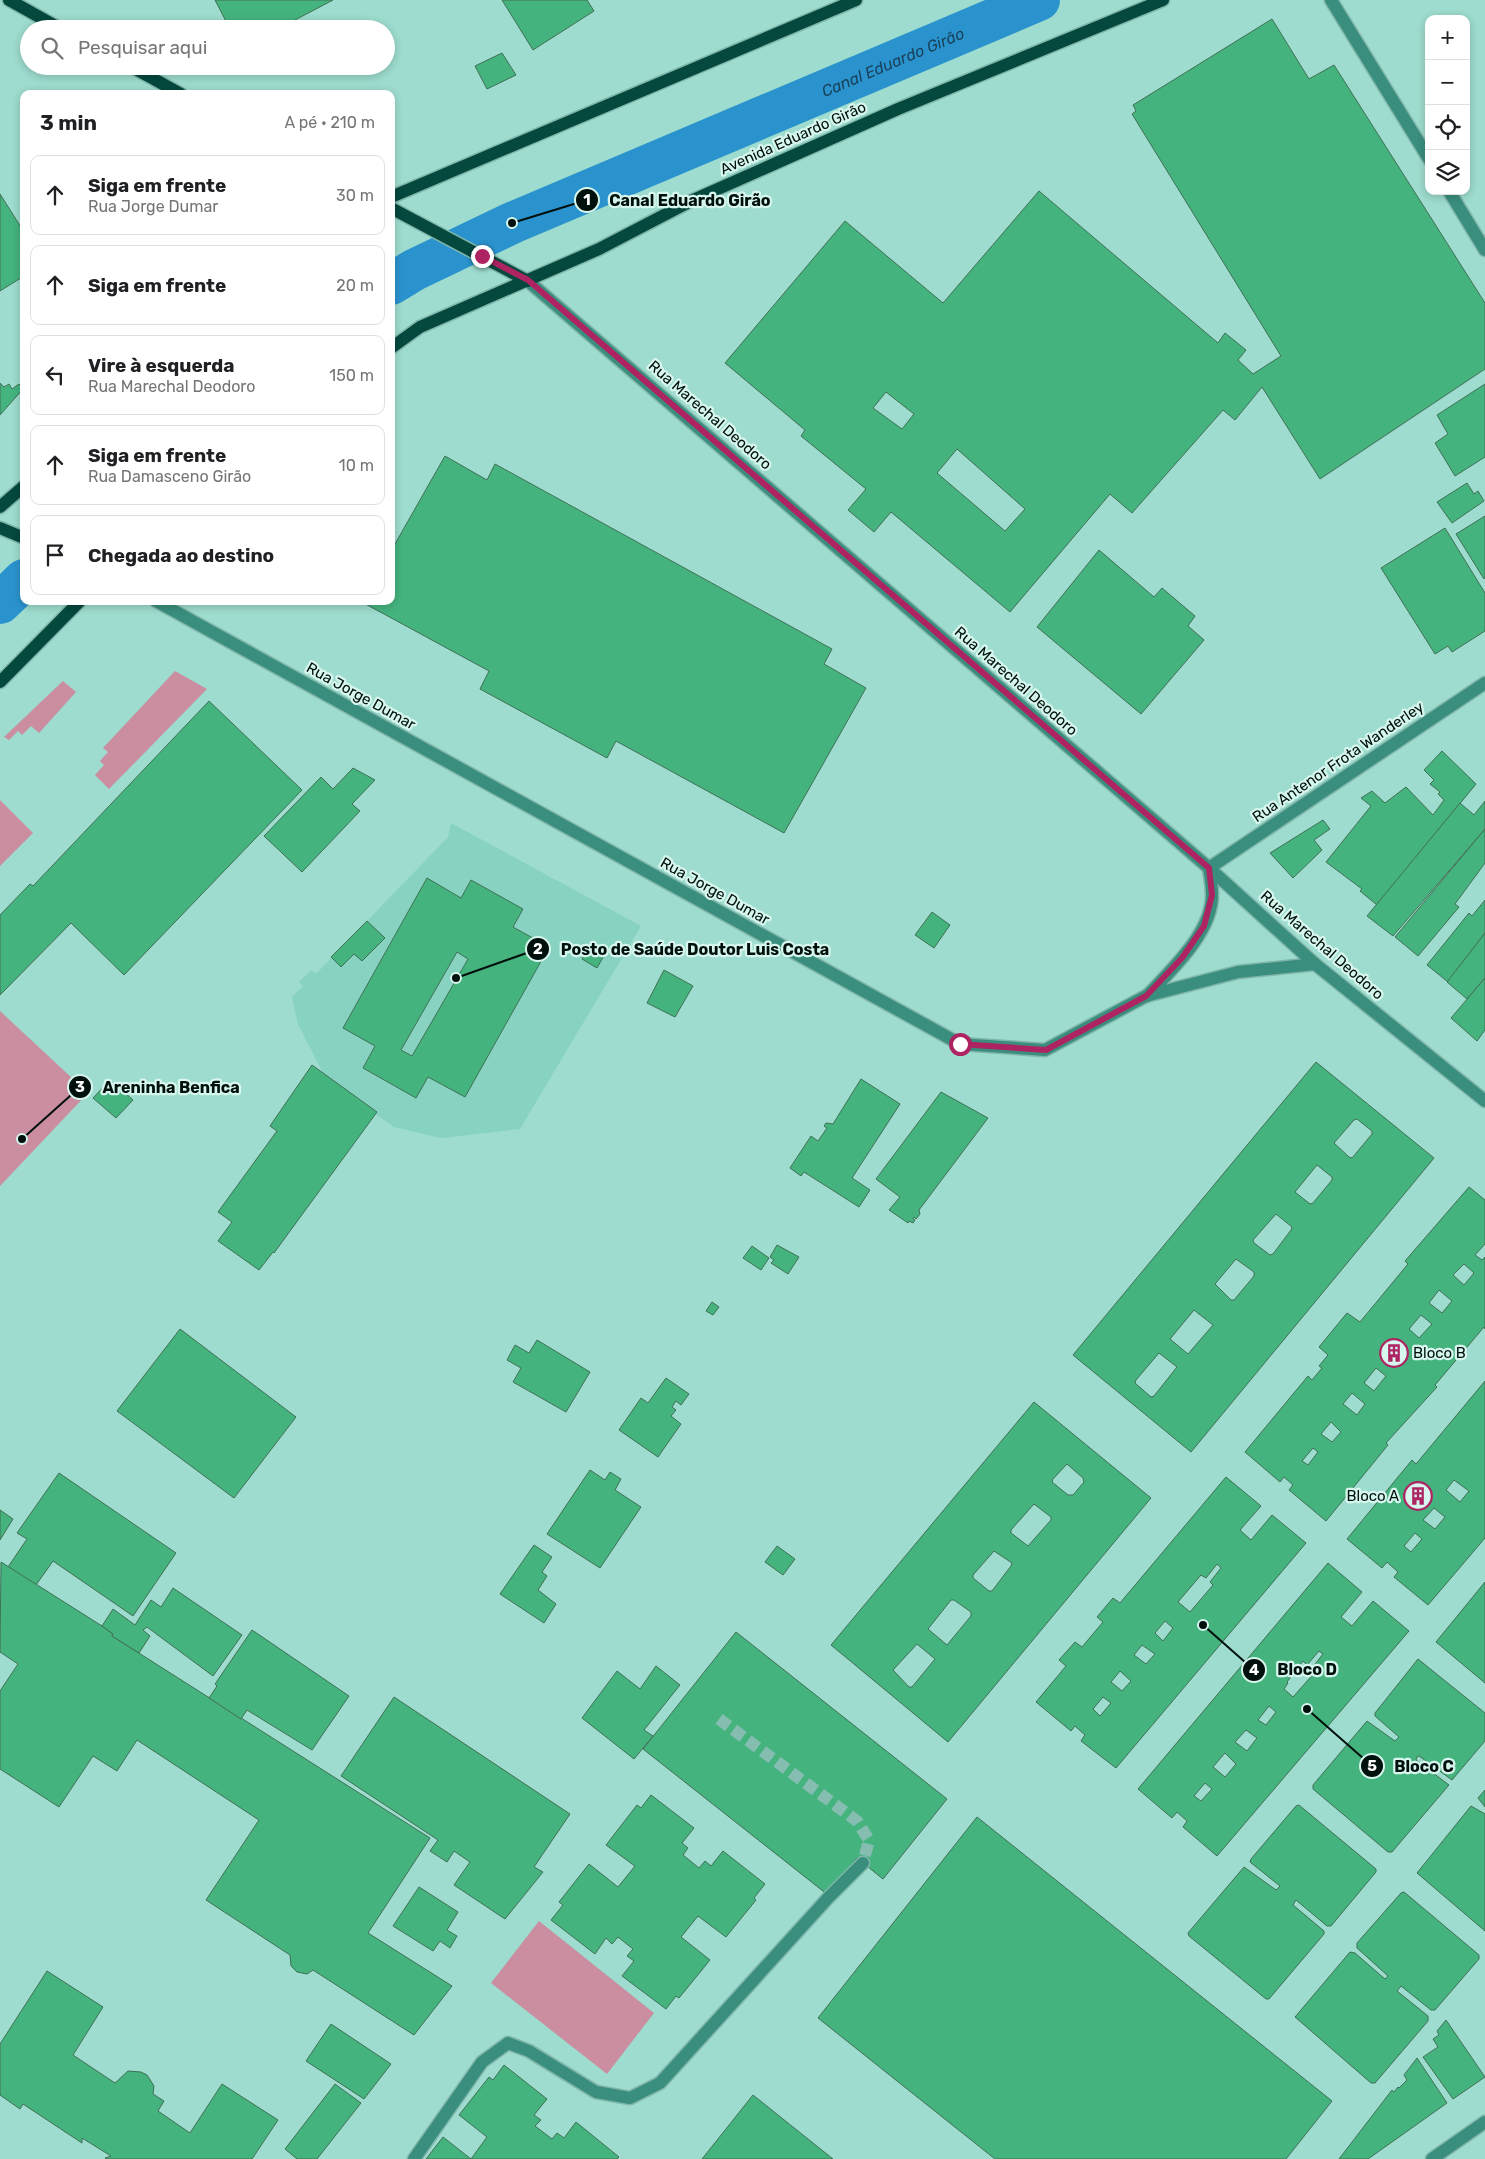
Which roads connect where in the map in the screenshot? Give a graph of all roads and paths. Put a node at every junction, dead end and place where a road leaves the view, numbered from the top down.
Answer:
1 (9, 0) edge
2 (856, 0) edge
3 (1163, 0) edge
4 (1331, 0) edge
5 (46, 20) edge
6 (146, 75) edge
7 (174, 90) edge
8 (1425, 153) edge
9 (395, 195) edge
10 (1451, 195) edge
11 (395, 210) edge
12 (1485, 250) edge
13 (528, 280) junction
14 (395, 345) edge
15 (20, 490) edge
16 (0, 507) edge
17 (0, 528) edge
18 (20, 536) edge
19 (76, 605) edge
20 (163, 605) edge
21 (0, 682) edge
22 (1485, 683) edge
23 (1209, 868) junction
24 (1315, 964) junction
25 (1146, 996) junction
26 (1485, 1101) edge
27 (863, 1863) tunnel mouth
28 (1485, 2122) edge
29 (414, 2159) edge
30 (1432, 2159) edge

1 - 5 main road
2 - 9 main road
3 - 13 main road, Avenida Eduardo Girão
4 - 8 street
6 - 7 main road
10 - 12 street
11 - 13 main road
13 - 14 main road, Avenida Eduardo Girão
13 - 23 street, Rua Marechal Deodoro
15 - 16 main road
17 - 18 main road
19 - 21 main road
20 - 25 street, Rua Jorge Dumar
22 - 23 street, Rua Antenor Frota Wanderley
23 - 24 street, Rua Marechal Deodoro
23 - 25 street
24 - 25 street, Rua Jorge Dumar
24 - 26 street, Rua Marechal Deodoro
27 - 29 street
28 - 30 street

